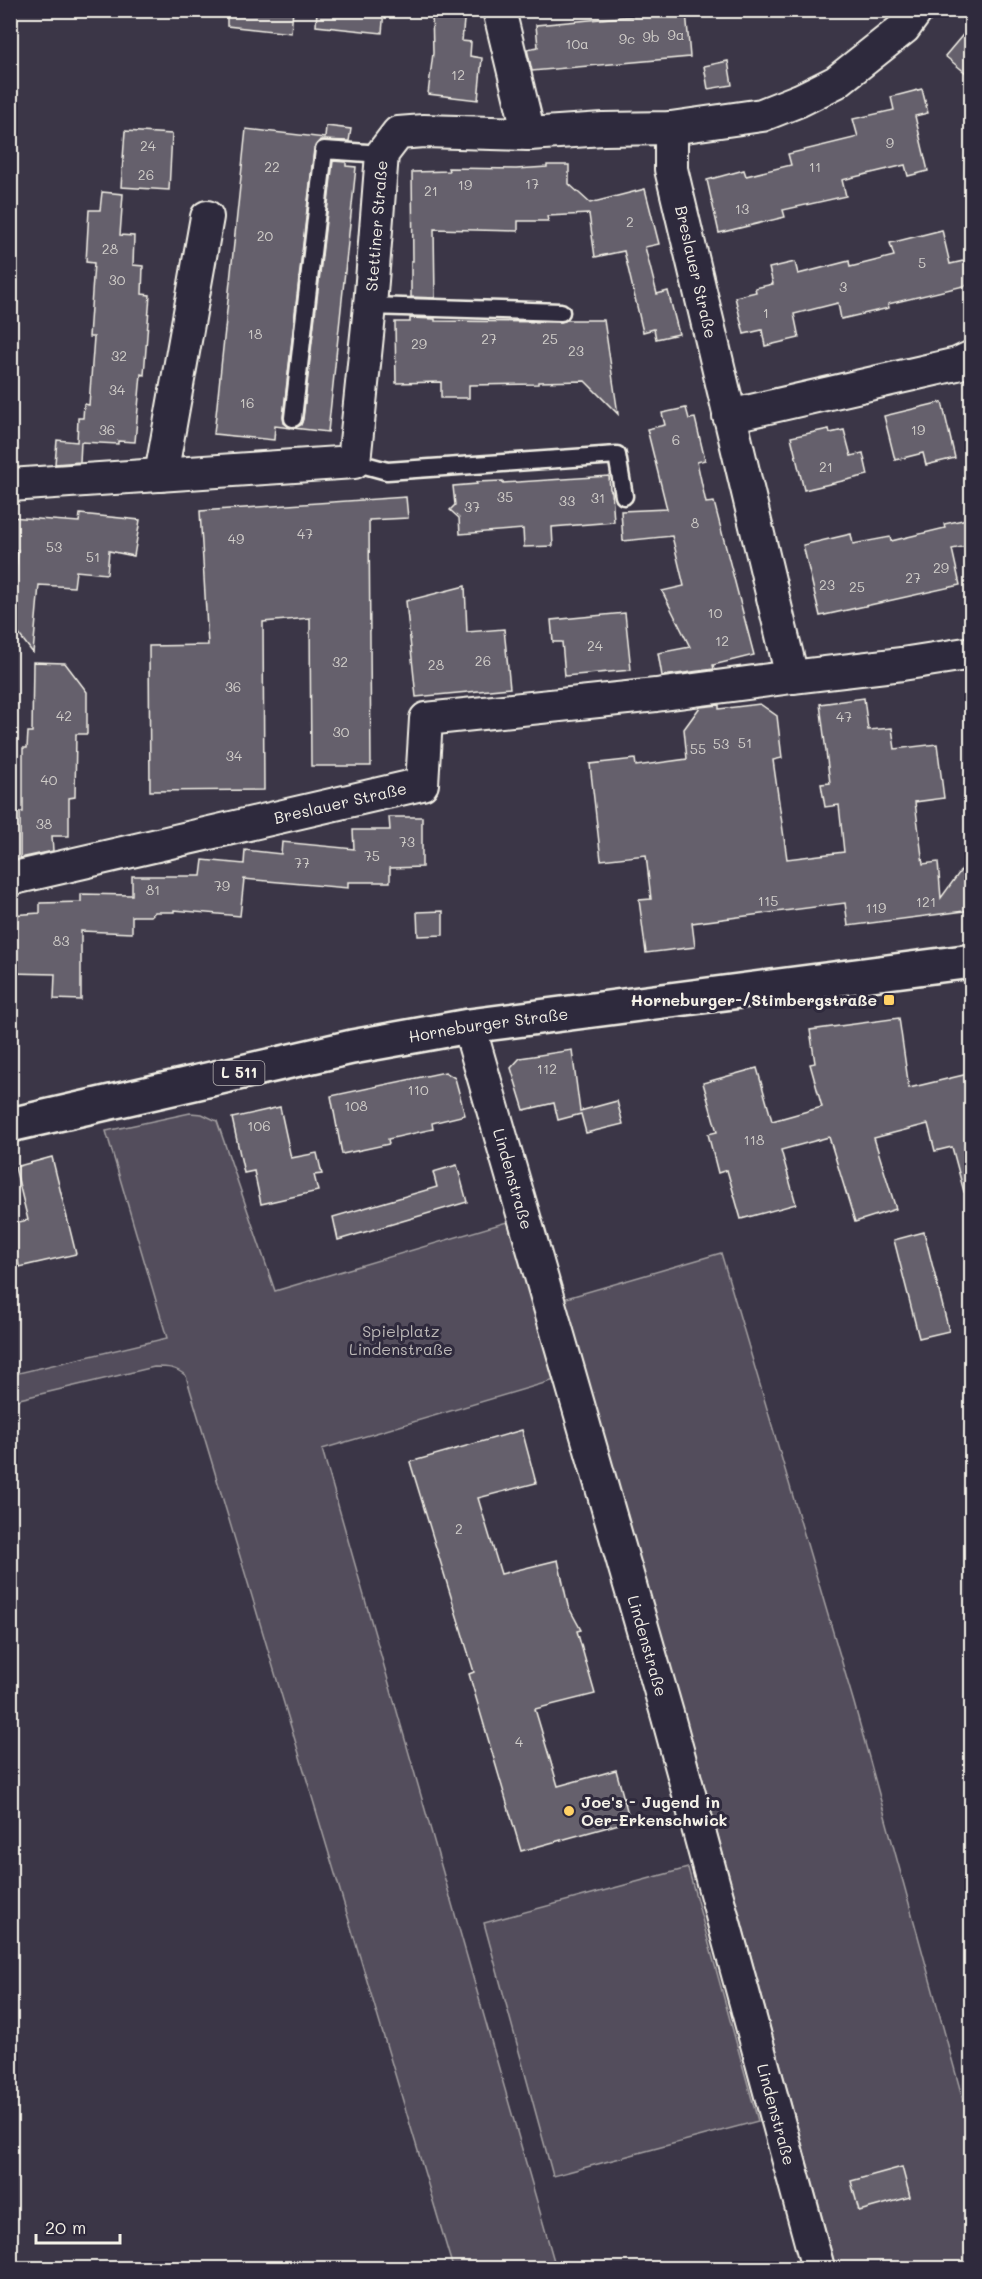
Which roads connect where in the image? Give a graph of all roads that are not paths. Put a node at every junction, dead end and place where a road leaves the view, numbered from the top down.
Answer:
1 (499, 10) edge
2 (917, 10) edge
3 (671, 128) junction
4 (528, 134) junction
5 (382, 154) junction
6 (207, 217) dead end
7 (370, 306) junction
8 (561, 312) dead end
9 (972, 357) edge
10 (729, 416) junction
11 (293, 418) dead end
12 (354, 462) junction
13 (161, 475) junction
14 (10, 485) edge
15 (624, 496) dead end
16 (972, 653) edge
17 (792, 676) junction
18 (10, 879) edge
19 (972, 961) edge
20 (469, 1026) junction
21 (10, 1125) edge
22 (818, 2268) edge

1 - 4 street
2 - 3 street, Stettiner Straße
3 - 4 street, Stettiner Straße
3 - 10 street, Breslauer Straße
4 - 5 street, Stettiner Straße
5 - 7 street, Stettiner Straße
5 - 11 lane
6 - 13 street
7 - 8 lane
7 - 12 street, Stettiner Straße
9 - 10 street
10 - 17 street, Breslauer Straße
12 - 13 street
12 - 15 lane
13 - 14 street
16 - 17 street, Breslauer Straße
17 - 18 street, Breslauer Straße
19 - 20 main road, Horneburger Straße / L 511
20 - 21 main road, Horneburger Straße / L 511
20 - 22 street, Lindenstraße

